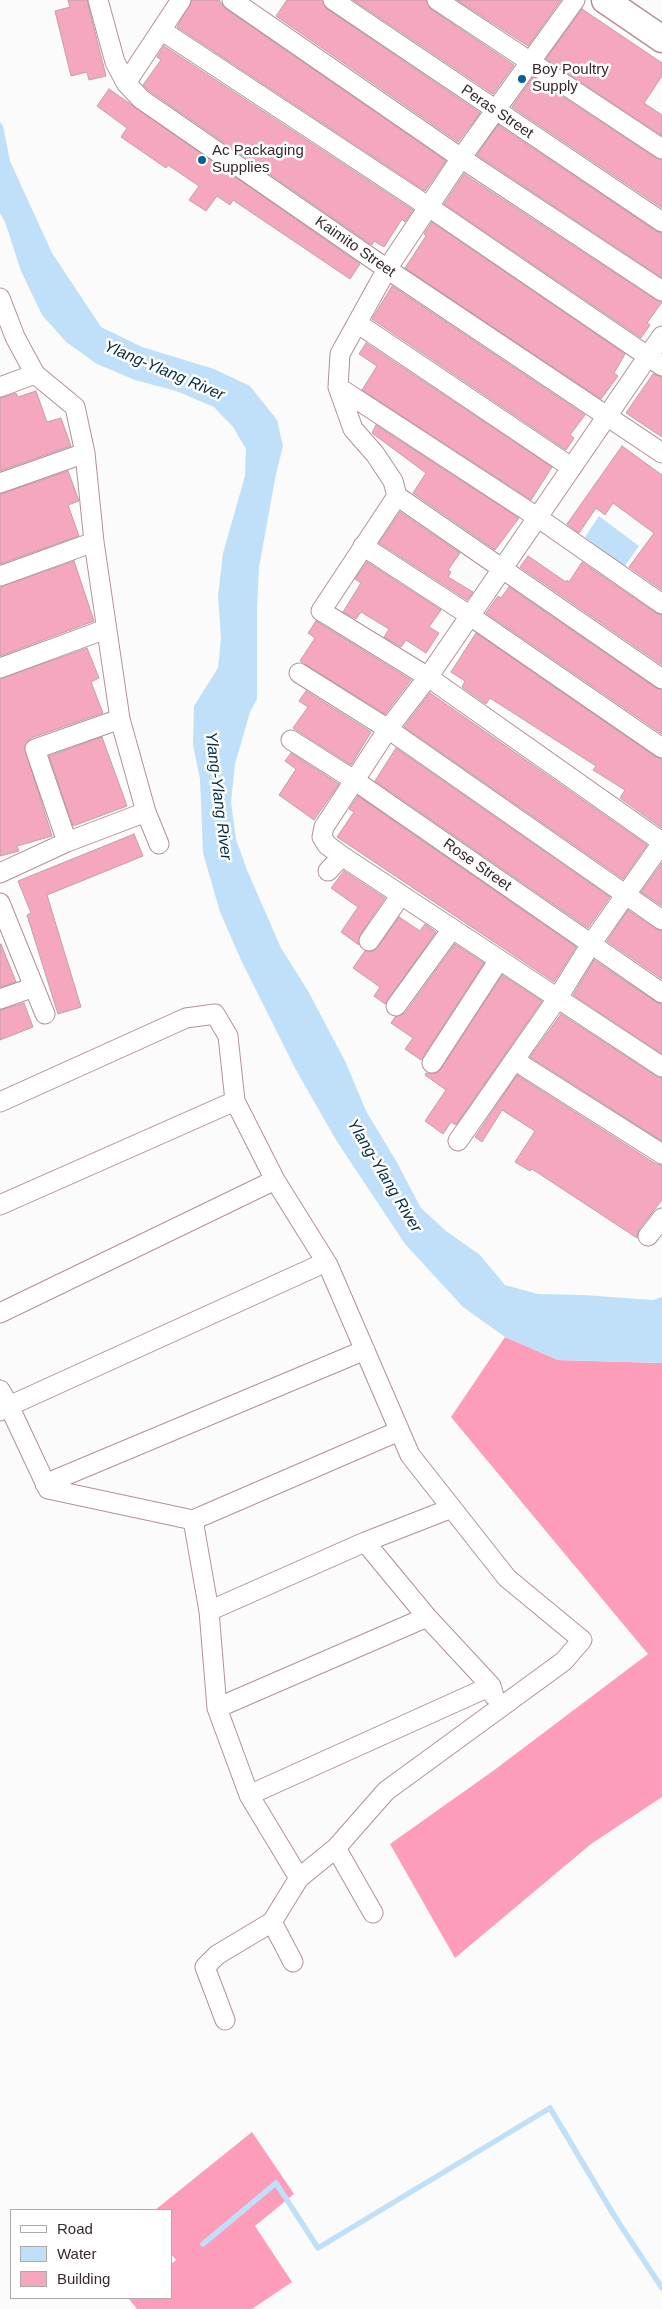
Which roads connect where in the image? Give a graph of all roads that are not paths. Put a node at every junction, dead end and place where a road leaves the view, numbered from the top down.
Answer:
1 (98, 0) edge
2 (181, 0) edge
3 (232, 0) edge
4 (333, 0) edge
5 (437, 0) edge
6 (575, 0) edge
7 (605, 0) edge
8 (161, 30) junction
9 (662, 39) edge
10 (529, 62) junction
11 (126, 83) junction
12 (495, 111) junction
13 (662, 150) edge
14 (461, 158) junction
15 (429, 207) junction
16 (662, 222) edge
17 (386, 269) junction
18 (662, 291) edge
19 (0, 299) edge
20 (357, 323) junction
21 (662, 336) edge
22 (655, 361) edge
23 (35, 374) junction
24 (338, 386) junction
25 (0, 387) edge
26 (606, 416) junction
27 (85, 453) junction
28 (662, 453) edge
29 (571, 467) junction
30 (0, 482) edge
31 (397, 496) junction
32 (537, 517) junction
33 (94, 542) junction
34 (363, 546) junction
35 (503, 568) junction
36 (0, 576) edge
37 (662, 604) edge
38 (469, 615) junction
39 (106, 629) junction
40 (0, 668) edge
41 (300, 673) dead end
42 (428, 677) junction
43 (662, 679) edge
44 (120, 719) junction
45 (388, 730) junction
46 (291, 740) dead end
47 (662, 748) edge
48 (354, 780) junction
49 (146, 812) junction
50 (67, 842) junction
51 (662, 843) edge
52 (159, 844) dead end
53 (342, 856) junction
54 (328, 871) dead end
55 (0, 873) edge
56 (401, 895) junction
57 (626, 896) junction
58 (0, 903) edge
59 (662, 920) edge
60 (452, 929) junction
61 (369, 941) dead end
62 (591, 944) junction
63 (499, 960) junction
64 (34, 987) junction
65 (662, 993) edge
66 (557, 998) junction
67 (0, 999) edge
68 (396, 1006) dead end
69 (45, 1014) dead end
70 (514, 1060) junction
71 (432, 1063) dead end
72 (662, 1067) edge
73 (235, 1101) junction
74 (0, 1102) edge
75 (458, 1141) dead end
76 (662, 1154) edge
77 (275, 1180) junction
78 (0, 1205) edge
79 (662, 1218) edge
80 (648, 1236) dead end
81 (326, 1262) junction
82 (0, 1313) edge
83 (364, 1350) junction
84 (0, 1390) edge
85 (4, 1409) edge
86 (400, 1431) junction
87 (45, 1484) junction
88 (452, 1508) junction
89 (193, 1520) junction
90 (365, 1542) junction
91 (208, 1611) junction
92 (428, 1617) junction
93 (490, 1686) junction
94 (218, 1708) junction
95 (500, 1709) junction
96 (249, 1796) junction
97 (336, 1848) junction
98 (299, 1878) junction
99 (373, 1913) dead end
100 (272, 1922) junction
101 (293, 1962) dead end
102 (225, 2020) dead end

1 - 11 street, Kaimito Street
2 - 8 street
3 - 14 street
4 - 12 street, Peras Street
5 - 10 street
6 - 10 street
7 - 9 street
8 - 11 street
8 - 15 street
10 - 12 street
10 - 13 street
11 - 17 street, Kaimito Street
12 - 14 street
12 - 16 street, Peras Street
14 - 15 street
14 - 18 street
15 - 17 street
15 - 22 street
17 - 20 street
17 - 26 street, Kaimito Street
19 - 23 street
20 - 24 street
20 - 29 street
21 - 22 street
22 - 26 street
23 - 25 street
23 - 27 street
24 - 31 street
24 - 32 street
26 - 28 street, Kaimito Street
26 - 29 street
27 - 30 street
27 - 33 street
29 - 32 street
31 - 34 street
31 - 35 street
32 - 35 street
32 - 37 street
33 - 36 street
33 - 39 street
34 - 38 street
34 - 42 street
35 - 38 street
35 - 43 street
38 - 42 street
38 - 47 street
39 - 40 street
39 - 44 street
41 - 45 street
42 - 45 street
42 - 51 street
44 - 49 street
44 - 50 street
45 - 48 street
45 - 57 street
46 - 48 street, Rose Street
48 - 53 street
48 - 62 street, Rose Street
49 - 50 street
49 - 52 street
50 - 55 street
51 - 57 street
53 - 54 street
53 - 56 street
56 - 60 street
56 - 61 street
57 - 59 street
57 - 62 street
58 - 64 street
60 - 63 street
60 - 68 street
62 - 65 street, Rose Street
62 - 66 street
63 - 66 street
63 - 71 street
64 - 67 street
64 - 69 street
66 - 70 street
66 - 72 street
70 - 75 street
70 - 76 street
73 - 74 street
73 - 77 street
73 - 78 street
77 - 81 street
77 - 82 street
79 - 80 street
81 - 83 street
81 - 85 street
83 - 86 street
83 - 87 street
84 - 85 street
85 - 87 street
86 - 88 street
86 - 89 street
87 - 89 street
88 - 90 street
88 - 95 street
89 - 91 street
90 - 91 street
90 - 92 street
91 - 94 street
92 - 93 street
92 - 94 street
93 - 95 street
93 - 96 street
94 - 96 street
95 - 97 street
96 - 98 street
97 - 98 street
97 - 99 street
98 - 100 street
100 - 101 street
100 - 102 street

